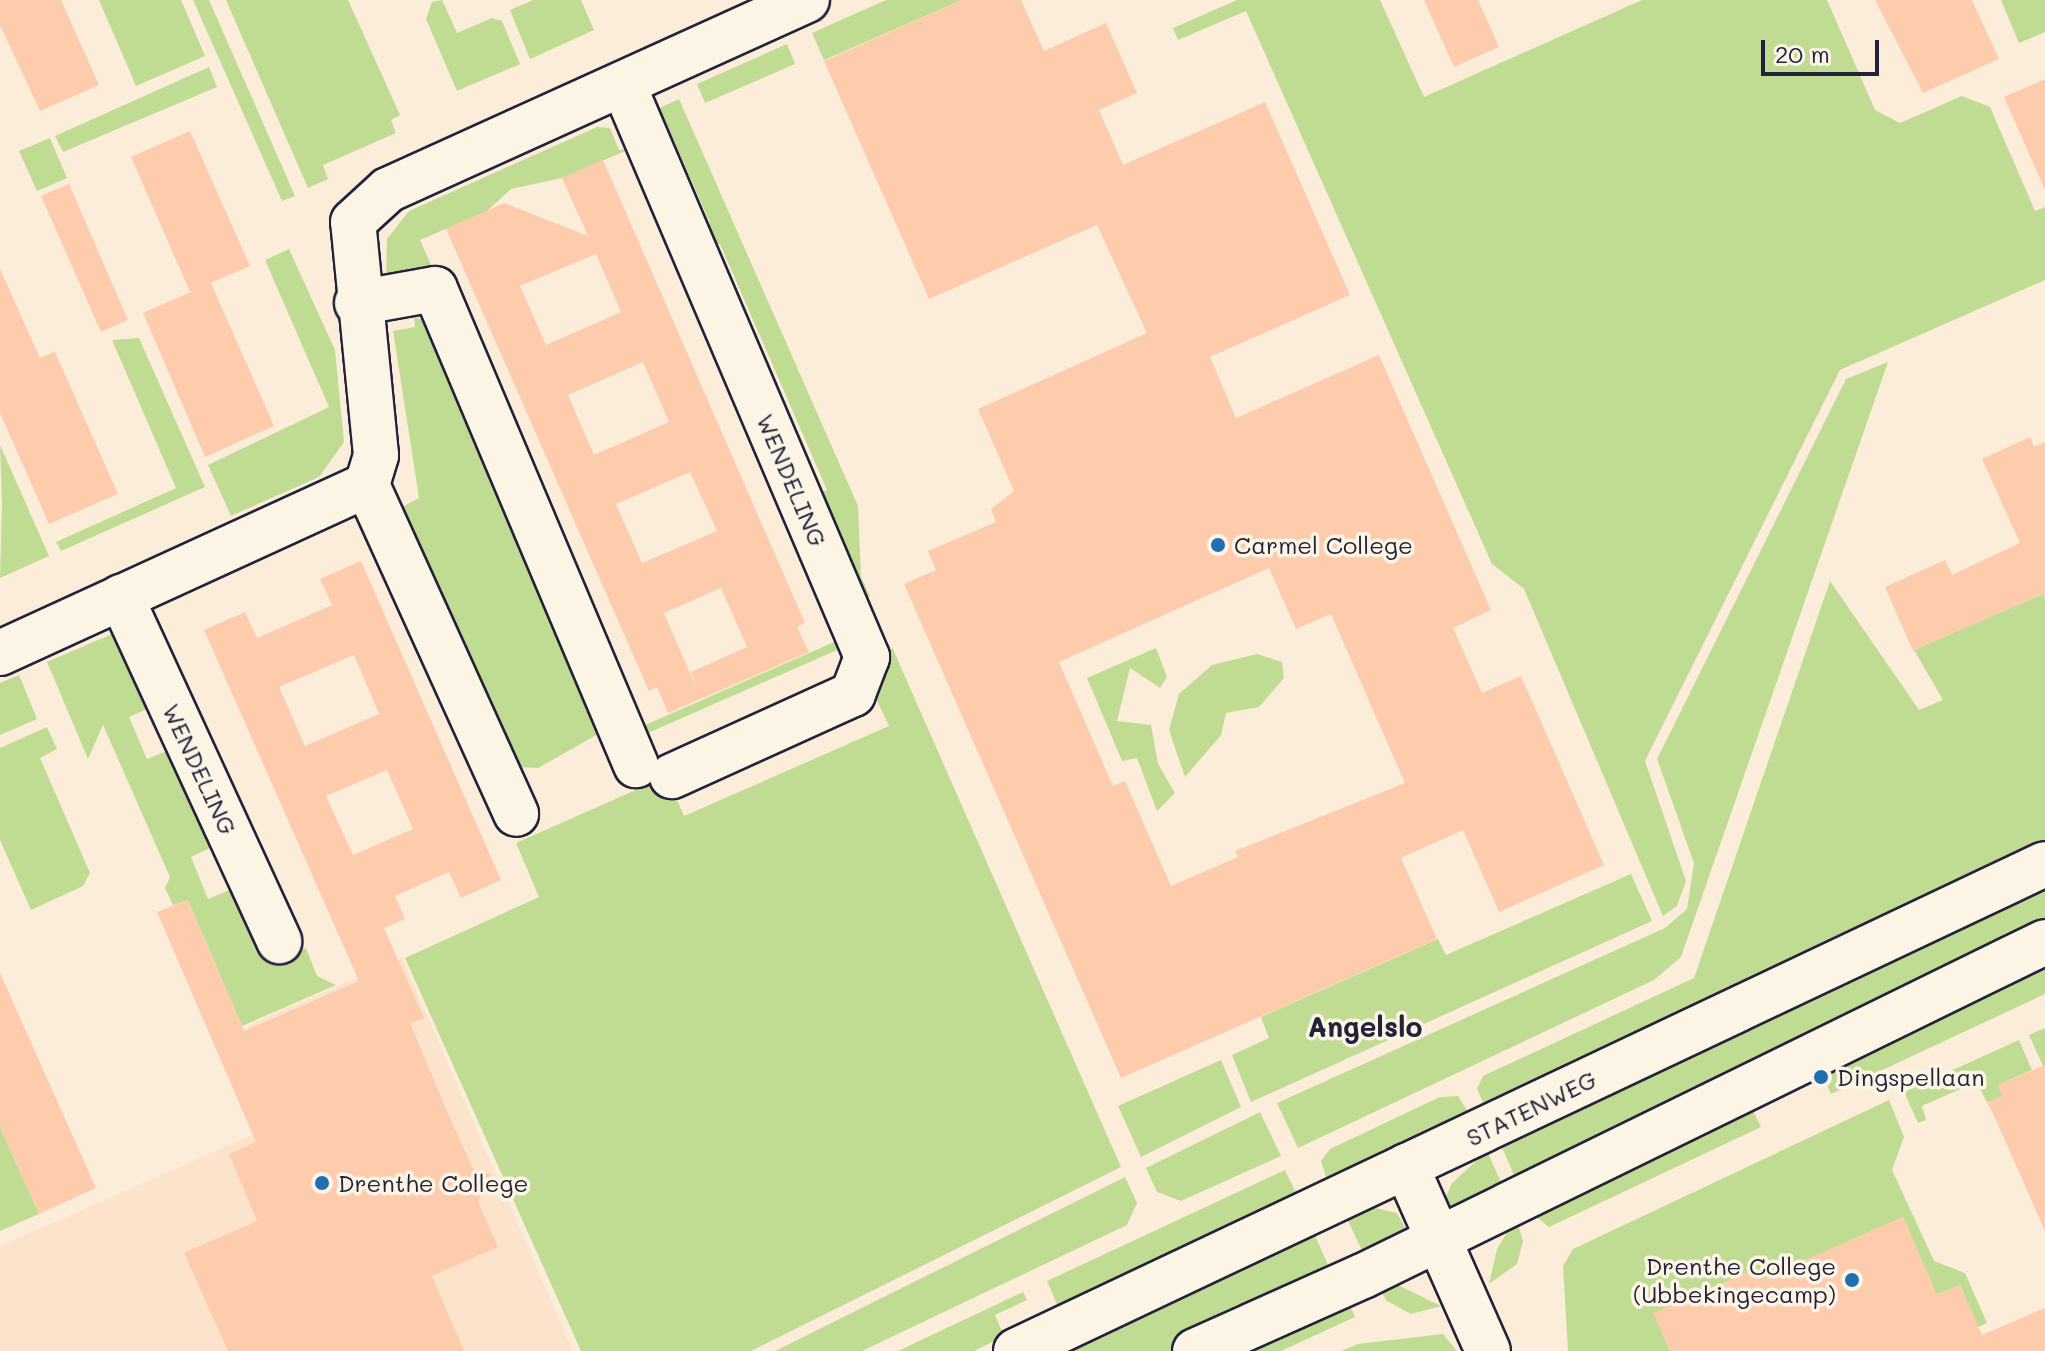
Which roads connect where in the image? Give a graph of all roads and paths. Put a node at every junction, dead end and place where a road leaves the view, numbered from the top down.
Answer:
1 (807, 0) edge
2 (623, 84) junction
3 (357, 303) junction
4 (367, 485) junction
5 (121, 597) junction
6 (0, 653) edge
7 (516, 814) dead end
8 (2045, 864) edge
9 (279, 941) dead end
10 (2045, 942) edge
11 (1406, 1166) junction
12 (1439, 1240) junction
13 (1016, 1351) edge
14 (1195, 1351) edge
15 (1488, 1351) edge

1 - 2 street
2 - 3 street
2 - 3 street, WENDELING
3 - 4 street
4 - 5 street
4 - 7 street
5 - 6 street
5 - 9 street, WENDELING
8 - 11 street, STATENWEG
10 - 12 street
11 - 12 street
11 - 13 street, STATENWEG
12 - 14 street
12 - 15 street

